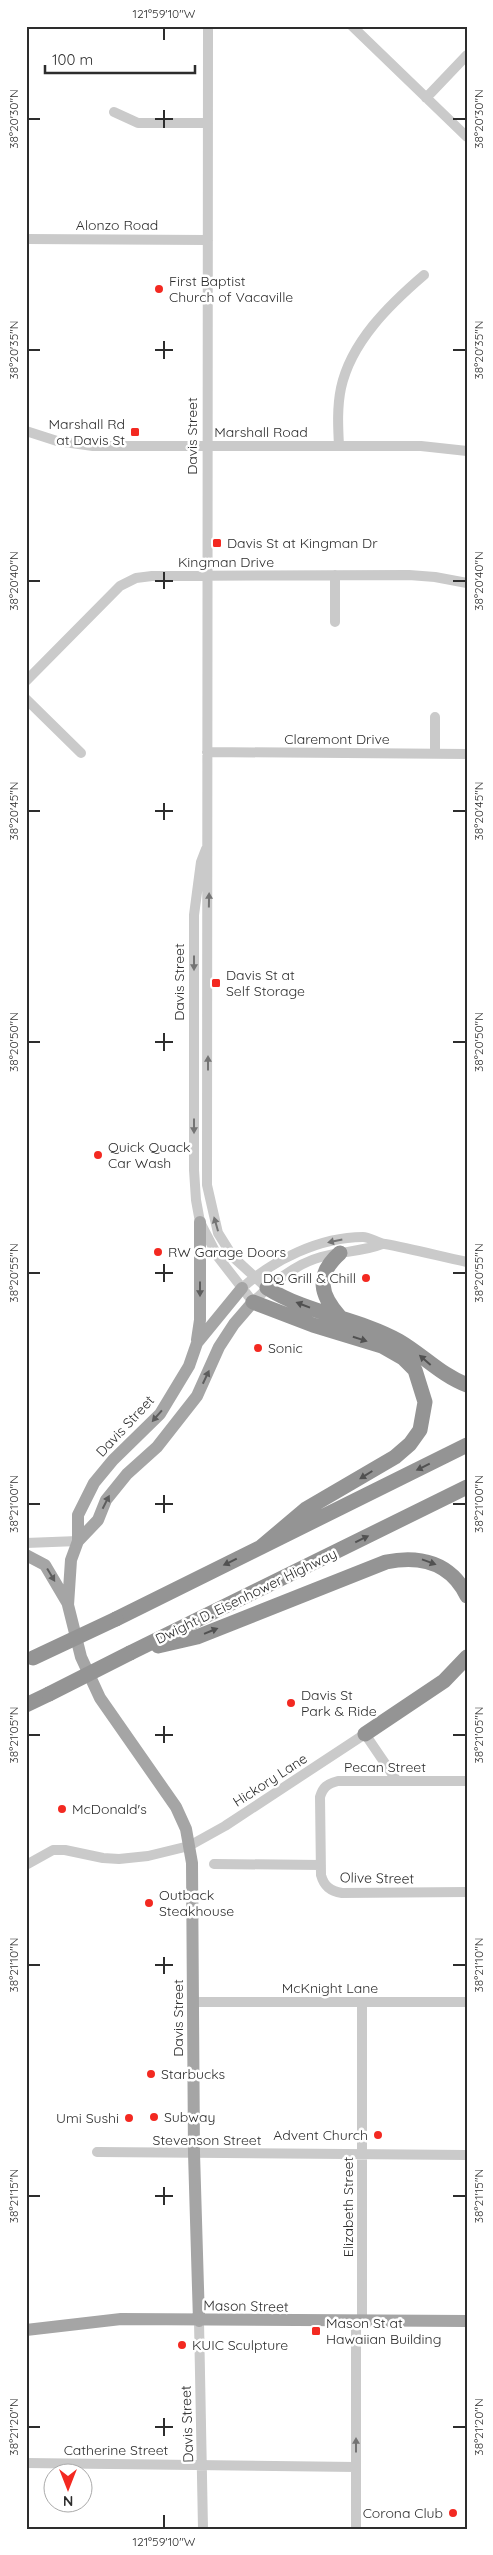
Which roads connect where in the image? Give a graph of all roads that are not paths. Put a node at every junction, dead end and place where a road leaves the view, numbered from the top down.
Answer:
1 (208, 26) edge
2 (352, 26) edge
3 (467, 55) edge
4 (426, 98) junction
5 (114, 112) dead end
6 (208, 123) junction
7 (467, 137) edge
8 (26, 239) edge
9 (208, 240) junction
10 (424, 275) dead end
11 (26, 431) edge
12 (206, 445) junction
13 (339, 446) junction
14 (467, 451) edge
15 (336, 574) junction
16 (207, 576) junction
17 (467, 583) edge
18 (335, 622) dead end
19 (26, 681) edge
20 (26, 699) edge
21 (435, 717) dead end
22 (81, 752) dead end
23 (207, 752) junction
24 (435, 754) junction
25 (467, 754) edge
26 (207, 846) junction
27 (200, 1222) junction
28 (382, 1244) junction
29 (340, 1253) junction
30 (467, 1262) edge
31 (255, 1276) junction
32 (242, 1288) junction
33 (267, 1288) junction
34 (253, 1302) junction
35 (341, 1318) junction
36 (197, 1343) junction
37 (467, 1385) edge
38 (467, 1445) edge
39 (467, 1487) edge
40 (78, 1541) junction
41 (26, 1543) edge
42 (261, 1546) junction
43 (26, 1555) edge
44 (467, 1596) edge
45 (68, 1604) junction
46 (130, 1653) junction
47 (467, 1657) edge
48 (30, 1660) edge
49 (26, 1705) edge
50 (365, 1734) junction
51 (397, 1781) junction
52 (467, 1781) edge
53 (189, 1846) junction
54 (214, 1864) dead end
55 (26, 1865) edge
56 (321, 1865) junction
57 (467, 1892) edge
58 (193, 2002) junction
59 (362, 2002) junction
60 (467, 2002) edge
61 (97, 2152) dead end
62 (194, 2153) junction
63 (467, 2155) edge
64 (362, 2156) junction
65 (199, 2321) junction
66 (359, 2321) junction
67 (467, 2322) edge
68 (26, 2330) edge
69 (26, 2463) edge
70 (203, 2465) junction
71 (356, 2468) junction
72 (203, 2529) edge
73 (356, 2529) edge

1 - 6 street, Davis Street
2 - 4 street
3 - 4 street
4 - 7 street
5 - 6 street
6 - 9 street, Davis Street
8 - 9 street, Alonzo Road
9 - 12 street, Davis Street
10 - 13 street
11 - 12 street, Marshall Road
12 - 13 street, Marshall Road
12 - 16 street, Davis Street
13 - 14 street, Marshall Road
15 - 16 street, Kingman Drive
15 - 17 street, Kingman Drive
15 - 18 street
16 - 19 street, Kingman Drive
16 - 23 street, Davis Street
20 - 22 street
21 - 24 street
23 - 24 street, Claremont Drive
23 - 26 street, Davis Street
24 - 25 street, Claremont Drive
26 -> 27 street, Davis Street
31 -> 26 street, Davis Street
27 - 32 street, Davis Street
27 -> 36 main road
28 - 29 street
28 - 30 street
28 -> 31 street
29 - 33 street
29 - 35 highway
31 - 32 street, Davis Street
31 - 33 street, Davis Street
32 - 34 street, Davis Street
32 - 36 main road, Davis Street
33 - 34 street, Davis Street
35 -> 33 highway
40 -> 34 main road, Davis Street
34 -> 42 highway
37 -> 35 highway
36 -> 40 main road, Davis Street
38 -> 42 highway
46 -> 39 highway, Dwight D. Eisenhower Highway
40 - 41 street
40 - 45 main road, Davis Street
42 -> 48 highway, bridge
43 -> 45 main road
46 -> 44 highway
45 - 53 main road, Davis Street
46 - 49 highway, Dwight D. Eisenhower Highway, bridge
47 - 50 highway
50 - 51 street
50 - 53 street, Hickory Lane
51 - 52 street, Pecan Street
51 - 56 street, Pecan Street
53 - 55 street, Hickory Lane
53 - 58 main road, Davis Street
54 - 56 street, Olive Street
56 - 57 street, Olive Street
58 - 59 street, McKnight Lane
58 - 62 main road, Davis Street
59 - 60 street, McKnight Lane
59 - 64 street, Elizabeth Street
61 - 62 street, Stevenson Street
62 - 64 street, Stevenson Street
62 - 65 main road, Davis Street
63 - 64 street, Stevenson Street
64 - 66 street, Elizabeth Street
65 - 66 main road, Mason Street
65 - 68 main road, Mason Street
65 - 70 street, Davis Street
66 - 67 main road, Mason Street
71 -> 66 street, Elizabeth Street
69 - 70 street, Catherine Street
70 - 71 street, Catherine Street
70 - 72 street, Davis Street
71 - 73 street, Elizabeth Street

